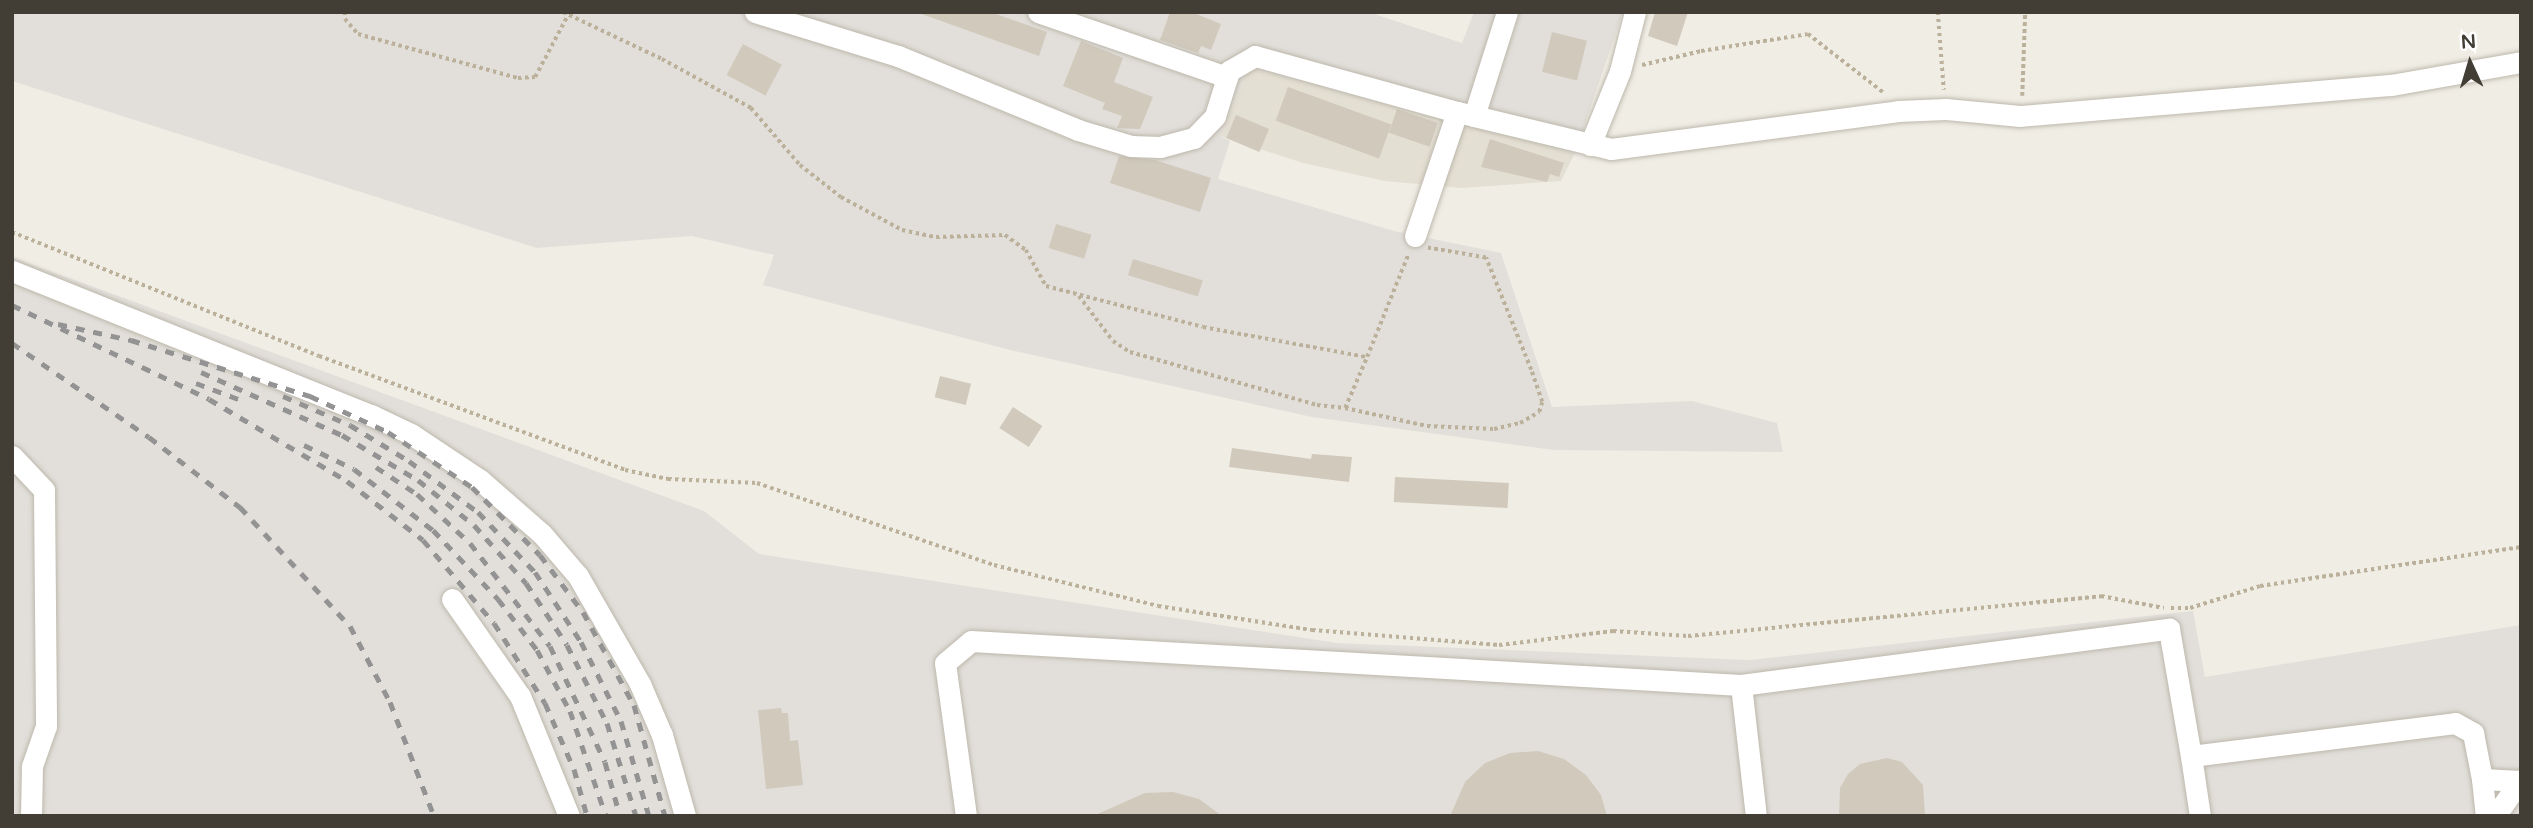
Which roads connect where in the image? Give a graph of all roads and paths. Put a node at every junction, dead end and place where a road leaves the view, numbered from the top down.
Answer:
1 (345, 12) edge
2 (755, 12) edge
3 (1038, 12) edge
4 (1507, 12) edge
5 (1635, 12) edge
6 (1938, 12) edge
7 (2025, 12) edge
8 (565, 13) edge
9 (2521, 62) edge
10 (1620, 71) junction
11 (1227, 77) junction
12 (1946, 109) junction
13 (1898, 111) junction
14 (1466, 114) junction
15 (2020, 116) junction
16 (1590, 145) junction
17 (12, 232) edge
18 (1414, 241) junction
19 (12, 271) edge
20 (1078, 294) junction
21 (1367, 357) junction
22 (1345, 408) junction
23 (12, 456) edge
24 (2521, 547) edge
25 (452, 599) dead end
26 (2190, 608) junction
27 (2169, 629) junction
28 (1741, 685) junction
29 (2192, 756) junction
30 (2482, 779) junction
31 (2521, 781) edge
32 (31, 816) edge
33 (569, 816) edge
34 (685, 816) edge
35 (966, 816) edge
36 (1756, 816) edge
37 (2200, 816) edge
38 (2486, 816) edge
39 (2495, 816) edge

1 - 8 path
2 - 11 street
3 - 11 street
4 - 14 street
5 - 10 street
6 - 12 path
7 - 15 path
8 - 20 path
9 - 15 street
10 - 13 path
10 - 16 street
11 - 14 street
12 - 13 street
12 - 15 street
13 - 16 street
14 - 16 street
14 - 18 street
17 - 26 path
18 - 21 path
18 - 22 path
19 - 34 street
20 - 21 path
20 - 22 path
21 - 22 path
23 - 32 street
24 - 26 path
25 - 33 street
26 - 27 path
27 - 28 street
27 - 29 street
28 - 35 street
28 - 36 street
29 - 30 street
29 - 37 street
30 - 31 street
30 - 38 street
31 - 39 street

